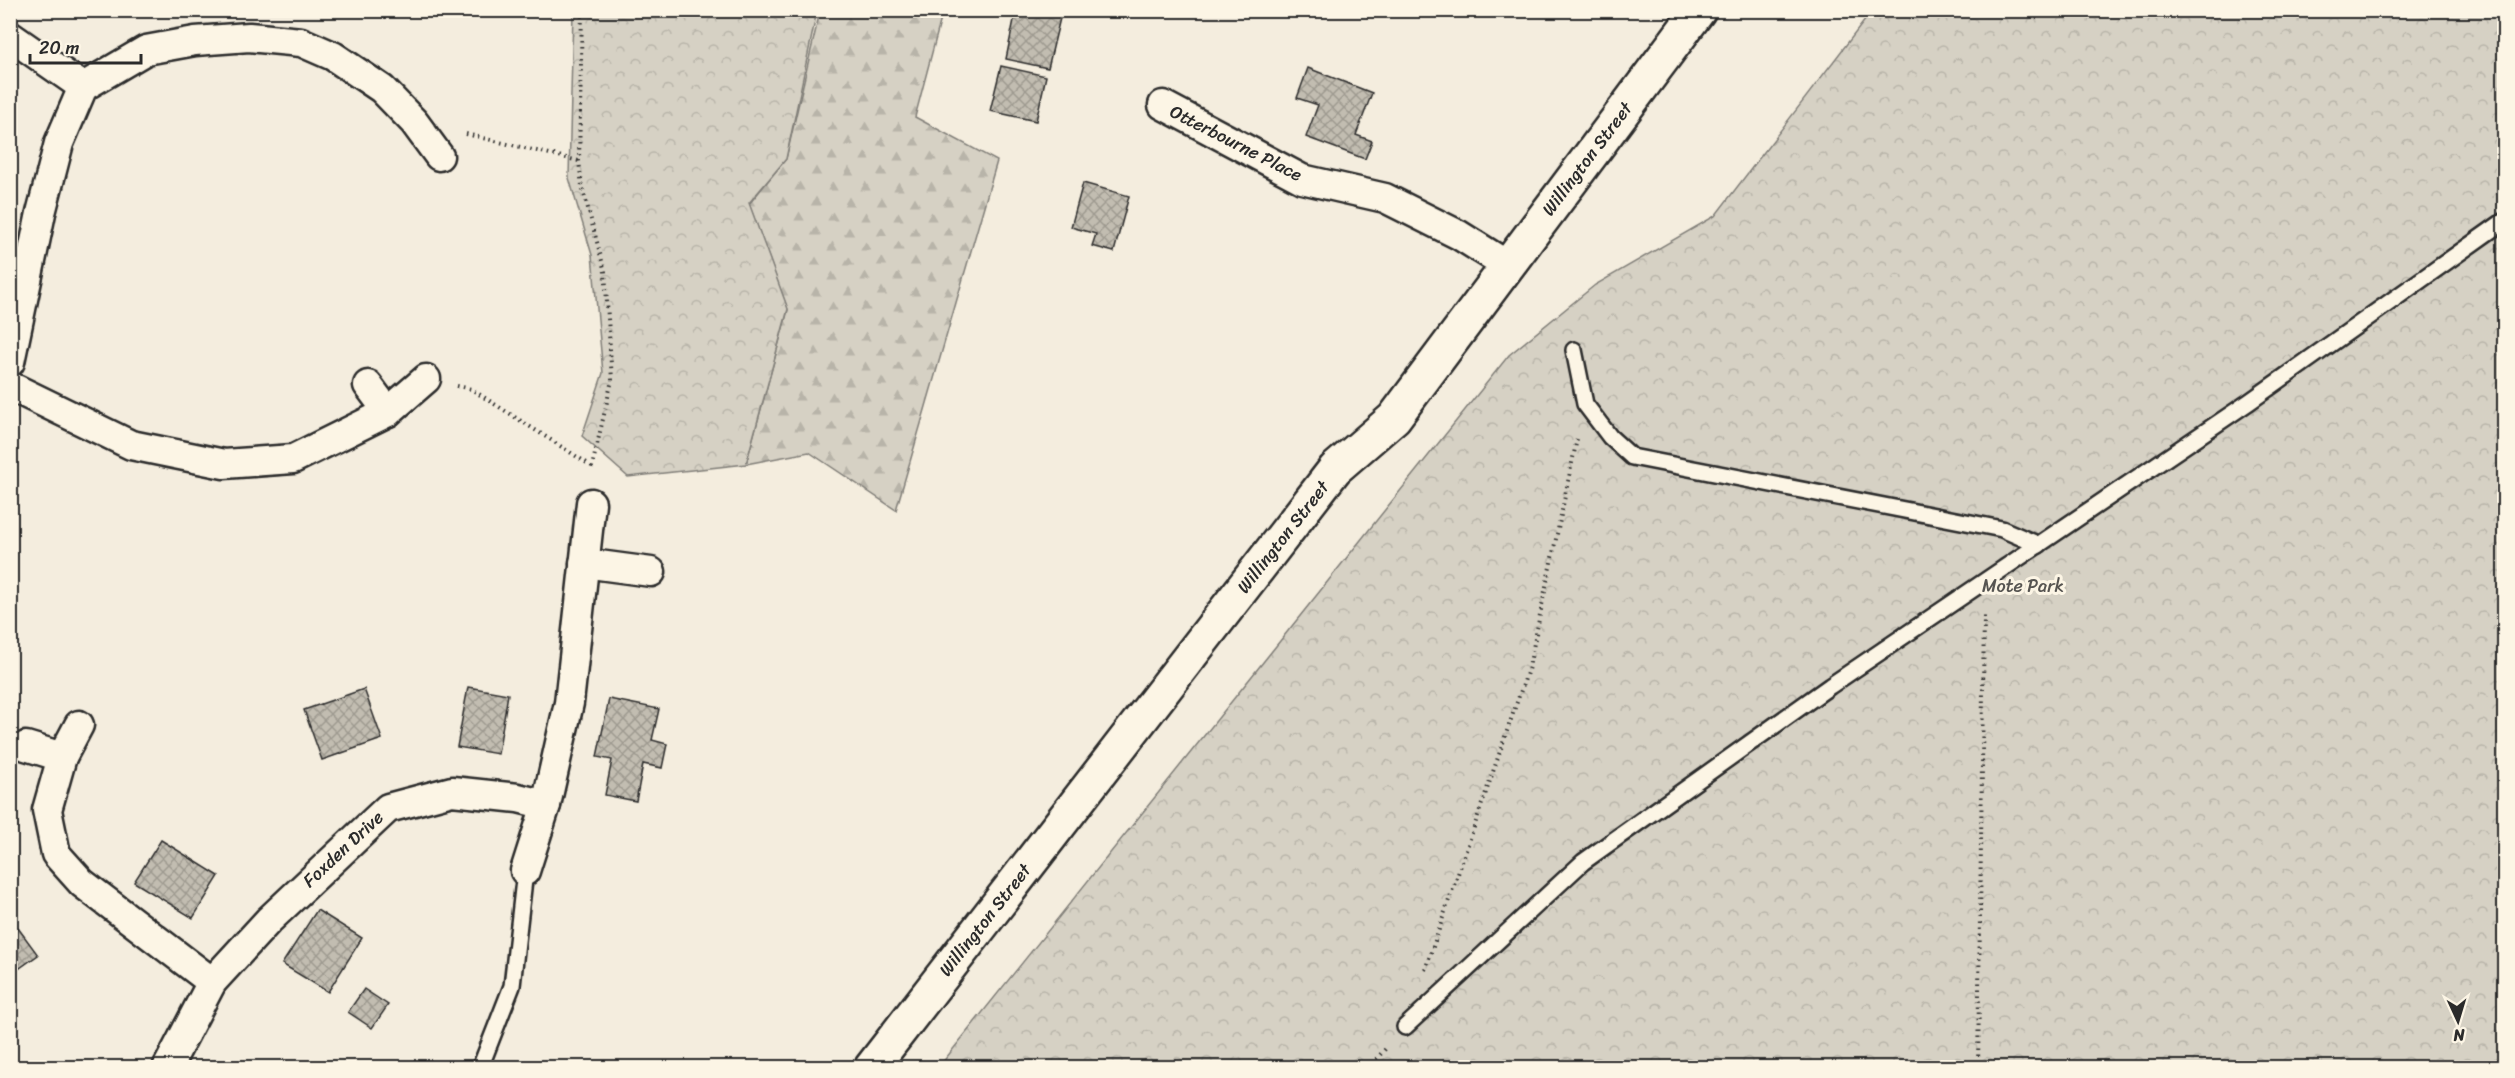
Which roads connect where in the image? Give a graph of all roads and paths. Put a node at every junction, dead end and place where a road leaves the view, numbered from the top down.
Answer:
1 (582, 10) edge
2 (1699, 10) edge
3 (10, 36) edge
4 (83, 87) junction
5 (1163, 105) dead end
6 (414, 122) junction
7 (440, 156) dead end
8 (579, 161) junction
9 (2505, 221) edge
10 (1507, 265) junction
11 (1575, 350) dead end
12 (10, 362) edge
13 (426, 379) joint
14 (368, 385) dead end
15 (10, 386) edge
16 (1584, 404) junction
17 (388, 412) junction
18 (590, 465) junction
19 (591, 503) joint
20 (2039, 545) junction
21 (584, 563) junction
22 (651, 572) dead end
23 (1984, 581) junction
24 (79, 724) dead end
25 (26, 746) dead end
26 (62, 757) junction
27 (546, 805) junction
28 (525, 871) joint
29 (1424, 970) dead end
30 (212, 982) junction
31 (1405, 1027) dead end
32 (167, 1068) edge
33 (480, 1068) edge
34 (871, 1068) edge
35 (1978, 1068) edge

1 - 8 path
2 - 10 street, Willington Street
3 - 4 street
4 - 6 street
4 - 12 street
5 - 10 street, Otterbourne Place
6 - 7 street
6 - 8 path
8 - 18 path
9 - 20 lane
10 - 34 street, Willington Street
11 - 16 lane
13 - 17 street
13 - 18 path
14 - 17 street
15 - 17 street
16 - 20 lane
16 - 29 path
18 - 19 path
19 - 21 street
20 - 23 lane
21 - 22 street
21 - 27 street
23 - 31 lane
23 - 35 path
24 - 26 street
25 - 26 street
26 - 30 street
27 - 28 street
27 - 30 street, Foxden Drive
28 - 33 lane
30 - 32 street, Foxden Drive

